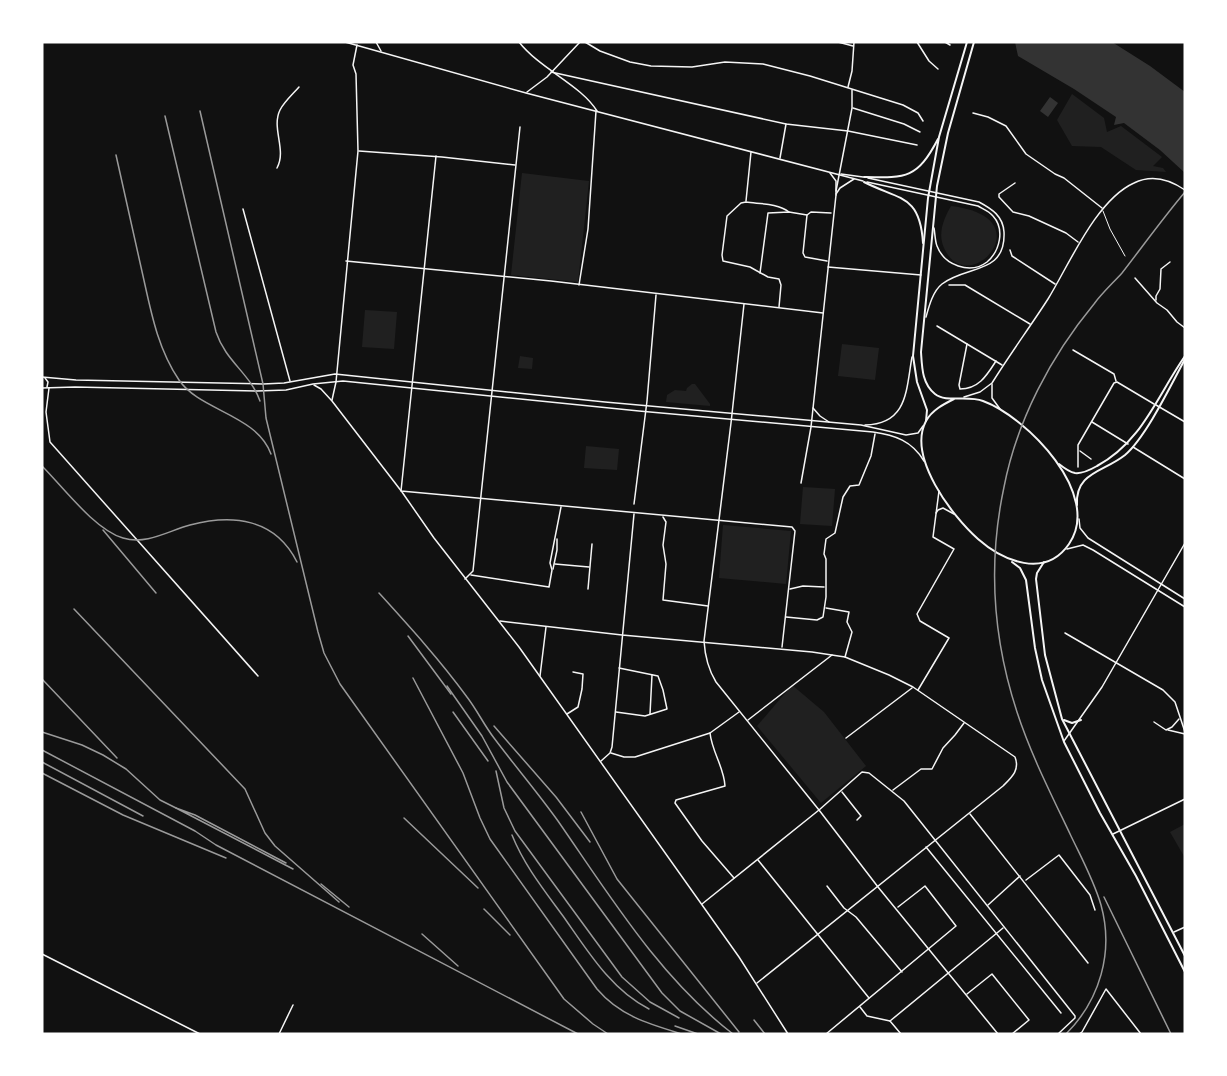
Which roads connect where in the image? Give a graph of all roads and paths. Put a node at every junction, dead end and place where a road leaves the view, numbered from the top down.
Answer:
1 (345, 42) edge
2 (376, 42) edge
3 (519, 42) edge
4 (575, 42) edge
5 (585, 42) edge
6 (837, 42) edge
7 (854, 42) edge
8 (917, 42) edge
9 (945, 42) edge
10 (967, 42) edge
11 (974, 42) edge
12 (579, 43) edge
13 (357, 45) junction
14 (950, 45) dead end
15 (853, 46) junction
16 (381, 51) junction
17 (938, 69) dead end
18 (551, 72) junction
19 (299, 87) dead end
20 (848, 88) junction
21 (852, 90) junction
22 (526, 93) junction
23 (852, 108) junction
24 (597, 111) junction
25 (973, 113) dead end
26 (923, 121) dead end
27 (786, 124) junction
28 (520, 127) dead end
29 (848, 131) junction
30 (920, 132) dead end
31 (939, 137) junction
32 (917, 146) dead end
33 (358, 151) junction
34 (752, 151) junction
35 (436, 156) junction
36 (780, 159) junction
37 (516, 165) junction
38 (276, 168) dead end
39 (824, 170) junction
40 (840, 174) junction
41 (864, 177) junction
42 (854, 179) junction
43 (864, 182) junction
44 (1015, 183) dead end
45 (1185, 190) edge
46 (836, 195) junction
47 (746, 202) junction
48 (243, 209) dead end
49 (1103, 209) junction
50 (789, 212) junction
51 (832, 213) junction
52 (807, 215) junction
53 (933, 222) junction
54 (1080, 243) junction
55 (923, 250) junction
56 (1010, 250) dead end
57 (1125, 256) dead end
58 (346, 261) junction
59 (827, 261) junction
60 (1170, 262) dead end
61 (827, 267) junction
62 (425, 269) junction
63 (760, 273) junction
64 (921, 275) junction
65 (503, 277) junction
66 (1135, 278) dead end
67 (579, 285) junction
68 (949, 285) dead end
69 (1056, 285) junction
70 (656, 294) junction
71 (1157, 303) junction
72 (744, 304) junction
73 (778, 308) junction
74 (823, 313) junction
75 (924, 324) junction
76 (1031, 325) junction
77 (937, 326) dead end
78 (1185, 328) edge
79 (967, 344) junction
80 (1073, 350) dead end
81 (913, 356) junction
82 (1185, 357) edge
83 (996, 361) junction
84 (1003, 365) junction
85 (335, 374) junction
86 (43, 377) edge
87 (147, 381) junction
88 (336, 381) junction
89 (1116, 381) junction
90 (291, 382) junction
91 (413, 383) junction
92 (992, 383) junction
93 (281, 384) junction
94 (313, 384) junction
95 (42, 388) edge
96 (48, 388) junction
97 (412, 388) junction
98 (148, 389) junction
99 (282, 390) junction
100 (492, 390) junction
101 (491, 397) junction
102 (964, 397) junction
103 (954, 399) junction
104 (332, 401) junction
105 (646, 405) junction
106 (1157, 405) junction
107 (813, 408) junction
108 (1001, 410) junction
109 (645, 412) junction
110 (732, 413) junction
111 (732, 419) junction
112 (1091, 421) junction
113 (812, 422) junction
114 (926, 422) junction
115 (1185, 422) edge
116 (829, 423) junction
117 (861, 425) junction
118 (811, 427) junction
119 (875, 432) junction
120 (1128, 444) junction
121 (1133, 447) junction
122 (1079, 450) junction
123 (1091, 459) dead end
124 (924, 461) junction
125 (1059, 464) junction
126 (1078, 467) dead end
127 (1185, 479) edge
128 (801, 483) dead end
129 (401, 491) junction
130 (939, 491) junction
131 (480, 498) junction
132 (634, 504) dead end
133 (1077, 505) junction
134 (561, 506) junction
135 (635, 512) junction
136 (936, 514) junction
137 (956, 515) junction
138 (662, 516) junction
139 (1079, 519) junction
140 (719, 521) junction
141 (557, 535) junction
142 (1185, 543) edge
143 (592, 544) dead end
144 (1066, 549) junction
145 (1011, 561) junction
146 (1044, 562) junction
147 (555, 564) junction
148 (590, 567) junction
149 (552, 570) junction
150 (471, 575) junction
151 (465, 579) junction
152 (1162, 584) junction
153 (825, 588) junction
154 (588, 589) dead end
155 (789, 590) junction
156 (1159, 591) junction
157 (1185, 599) edge
158 (709, 606) junction
159 (1185, 607) edge
160 (825, 608) junction
161 (786, 617) junction
162 (498, 621) junction
163 (546, 626) junction
164 (1065, 633) dead end
165 (622, 635) junction
166 (705, 641) junction
167 (782, 649) junction
168 (832, 655) junction
169 (845, 657) junction
170 (1117, 662) junction
171 (619, 668) junction
172 (573, 672) dead end
173 (652, 674) junction
174 (258, 676) dead end
175 (540, 676) junction
176 (913, 687) junction
177 (917, 690) junction
178 (740, 711) junction
179 (615, 712) junction
180 (566, 714) junction
181 (650, 716) junction
182 (1180, 718) junction
183 (1062, 719) junction
184 (1081, 720) junction
185 (748, 721) junction
186 (964, 721) junction
187 (1154, 722) dead end
188 (1167, 729) junction
189 (710, 733) junction
190 (1185, 733) edge
191 (1070, 735) junction
192 (846, 738) dead end
193 (1064, 742) junction
194 (611, 752) junction
195 (600, 761) junction
196 (842, 791) junction
197 (892, 791) junction
198 (1185, 799) edge
199 (819, 810) junction
200 (969, 813) junction
201 (857, 820) dead end
202 (1120, 831) junction
203 (1113, 834) junction
204 (935, 840) junction
205 (926, 846) junction
206 (758, 860) junction
207 (1021, 876) junction
208 (734, 879) junction
209 (1025, 880) junction
210 (827, 886) dead end
211 (878, 887) junction
212 (701, 905) junction
213 (987, 906) junction
214 (897, 908) junction
215 (848, 910) junction
216 (1095, 910) dead end
217 (1004, 927) junction
218 (1185, 927) edge
219 (1174, 932) junction
220 (996, 933) junction
221 (817, 934) junction
222 (929, 950) junction
223 (42, 954) edge
224 (1185, 956) edge
225 (1088, 963) dead end
226 (902, 972) junction
227 (949, 972) junction
228 (1185, 972) edge
229 (756, 984) junction
230 (966, 994) junction
231 (869, 999) junction
232 (292, 1005) dead end
233 (860, 1006) junction
234 (1061, 1013) dead end
235 (890, 1021) junction
236 (1083, 1033) edge
237 (200, 1034) edge
238 (279, 1034) edge
239 (788, 1034) edge
240 (826, 1034) edge
241 (901, 1034) edge
242 (998, 1034) edge
243 (1012, 1034) edge
244 (1058, 1034) edge
245 (1079, 1034) edge
246 (1141, 1034) edge

1 - 13 street
2 - 16 street
3 - 18 street
4 - 12 street
5 - 20 street
6 - 15 street
7 - 15 street
8 - 17 street
9 - 14 street
10 - 31 main road
11 - 53 main road
12 - 18 street
13 - 16 street
13 - 33 street
15 - 20 street
16 - 22 street
18 - 22 street
18 - 24 street
18 - 27 street
19 - 38 street
20 - 21 street
21 - 23 street
21 - 26 street
22 - 24 street
23 - 29 street
23 - 30 street
24 - 34 street
24 - 67 street
25 - 49 street
27 - 29 street
27 - 36 street
28 - 37 street
29 - 32 street
29 - 40 street
31 - 41 main road
31 - 55 main road
33 - 35 street
33 - 58 street
34 - 36 street
34 - 47 street
35 - 37 street
35 - 62 street
36 - 39 street
37 - 65 street
39 - 40 street
39 - 46 street
40 - 41 street
40 - 42 street
40 - 46 street
41 - 75 street
42 - 43 street
42 - 46 street
43 - 53 street
43 - 55 main road
44 - 54 street
45 - 49 street
46 - 51 street
47 - 50 street
47 - 63 street
48 - 90 street
49 - 54 street
49 - 57 lane
50 - 52 street
50 - 63 street
51 - 52 street
51 - 59 street
52 - 59 street
53 - 75 main road
54 - 69 street
55 - 64 main road
56 - 69 street
58 - 62 street
58 - 85 street
59 - 61 street
60 - 71 street
61 - 64 street
61 - 74 street
62 - 65 street
62 - 91 street
63 - 73 street
64 - 81 main road
65 - 67 street
65 - 100 street
66 - 71 street
67 - 70 street
68 - 76 street
69 - 76 street
70 - 72 street
70 - 105 street
71 - 78 street
72 - 73 street
72 - 110 street
73 - 74 street
74 - 107 street
75 - 103 main road
76 - 84 street
77 - 79 street
79 - 83 street
79 - 83 street
80 - 89 street
81 - 114 main road
81 - 117 street
82 - 106 main road
83 - 84 street
84 - 92 street
85 - 88 street
85 - 90 street
85 - 91 street
86 - 87 street
86 - 96 street
87 - 93 street
87 - 98 street
88 - 94 street
88 - 97 street
88 - 104 street
89 - 106 street
89 - 112 street
90 - 93 street
91 - 97 street
91 - 100 street
92 - 102 street
92 - 108 street
93 - 99 street
94 - 99 street
94 - 104 street
95 - 96 street
96 - 98 street
96 - 174 street
97 - 101 street
97 - 129 street
98 - 99 street
100 - 101 street
100 - 105 street
101 - 109 street
101 - 131 street
102 - 103 main road
102 - 108 main road
103 - 114 main road
104 - 129 street
105 - 109 street
105 - 110 street
106 - 115 street
106 - 120 main road
106 - 121 main road
107 - 113 street
107 - 116 street
108 - 125 main road
109 - 111 street
109 - 132 street
110 - 111 street
110 - 113 street
111 - 118 street
111 - 140 street
112 - 120 street
112 - 122 street
113 - 116 street
113 - 118 street
114 - 117 street
114 - 124 main road
116 - 117 street
118 - 119 street
118 - 128 street
119 - 124 street
119 - 153 street
120 - 125 main road
121 - 127 street
121 - 133 main road
122 - 123 street
122 - 126 street
124 - 130 main road
125 - 133 main road
129 - 131 street
129 - 151 street
130 - 136 street
130 - 137 main road
131 - 134 street
131 - 150 street
133 - 139 main road
134 - 135 street
134 - 141 street
135 - 138 street
135 - 165 street
136 - 137 street
136 - 177 street
137 - 145 main road
138 - 140 street
138 - 158 street
139 - 144 main road
139 - 152 street
140 - 155 street
140 - 158 street
141 - 147 street
141 - 149 street
142 - 152 street
143 - 148 street
144 - 146 main road
144 - 156 street
145 - 146 main road
145 - 193 main road
146 - 183 main road
147 - 148 street
147 - 149 street
148 - 154 street
149 - 150 street
150 - 151 street
151 - 162 street
152 - 156 street
152 - 157 street
153 - 155 street
153 - 160 street
155 - 161 street
156 - 159 street
156 - 170 street
158 - 166 street
160 - 161 street
160 - 169 street
161 - 167 street
162 - 163 street
162 - 175 street
163 - 165 street
163 - 175 street
164 - 170 street
165 - 166 street
165 - 171 street
166 - 167 street
166 - 178 street
167 - 168 street
168 - 169 street
168 - 185 street
169 - 176 street
170 - 182 street
170 - 184 street
171 - 173 street
171 - 179 street
172 - 180 street
173 - 181 street
173 - 181 street
175 - 180 street
176 - 177 street
176 - 192 street
177 - 186 street
178 - 185 street
178 - 189 street
179 - 181 street
179 - 194 street
180 - 195 street
182 - 188 street
182 - 190 street
183 - 184 main road
183 - 191 main road
184 - 191 street
185 - 199 street
186 - 197 street
186 - 200 street
187 - 188 street
188 - 190 street
189 - 194 street
189 - 208 street
191 - 193 street
191 - 202 main road
193 - 203 main road
194 - 195 street
195 - 212 street
196 - 197 street
196 - 199 street
196 - 201 street
197 - 204 street
198 - 202 street
199 - 206 street
199 - 211 street
200 - 204 street
200 - 207 street
202 - 203 street
202 - 219 main road
203 - 228 main road
204 - 205 street
204 - 213 street
205 - 211 street
205 - 220 street
206 - 208 street
206 - 221 street
207 - 209 street
207 - 213 street
208 - 212 street
209 - 216 street
209 - 225 street
210 - 215 street
211 - 214 street
211 - 215 street
212 - 229 street
213 - 217 street
214 - 222 street
214 - 222 street
215 - 221 street
215 - 226 street
217 - 220 street
217 - 244 street
218 - 219 street
219 - 224 main road
220 - 227 street
220 - 234 street
221 - 229 street
221 - 231 street
222 - 226 street
222 - 227 street
223 - 237 street
226 - 231 street
227 - 230 street
227 - 235 street
229 - 239 street
230 - 242 street
230 - 243 street
231 - 233 street
232 - 238 street
233 - 235 street
233 - 240 street
235 - 241 street
236 - 245 street
236 - 246 street

